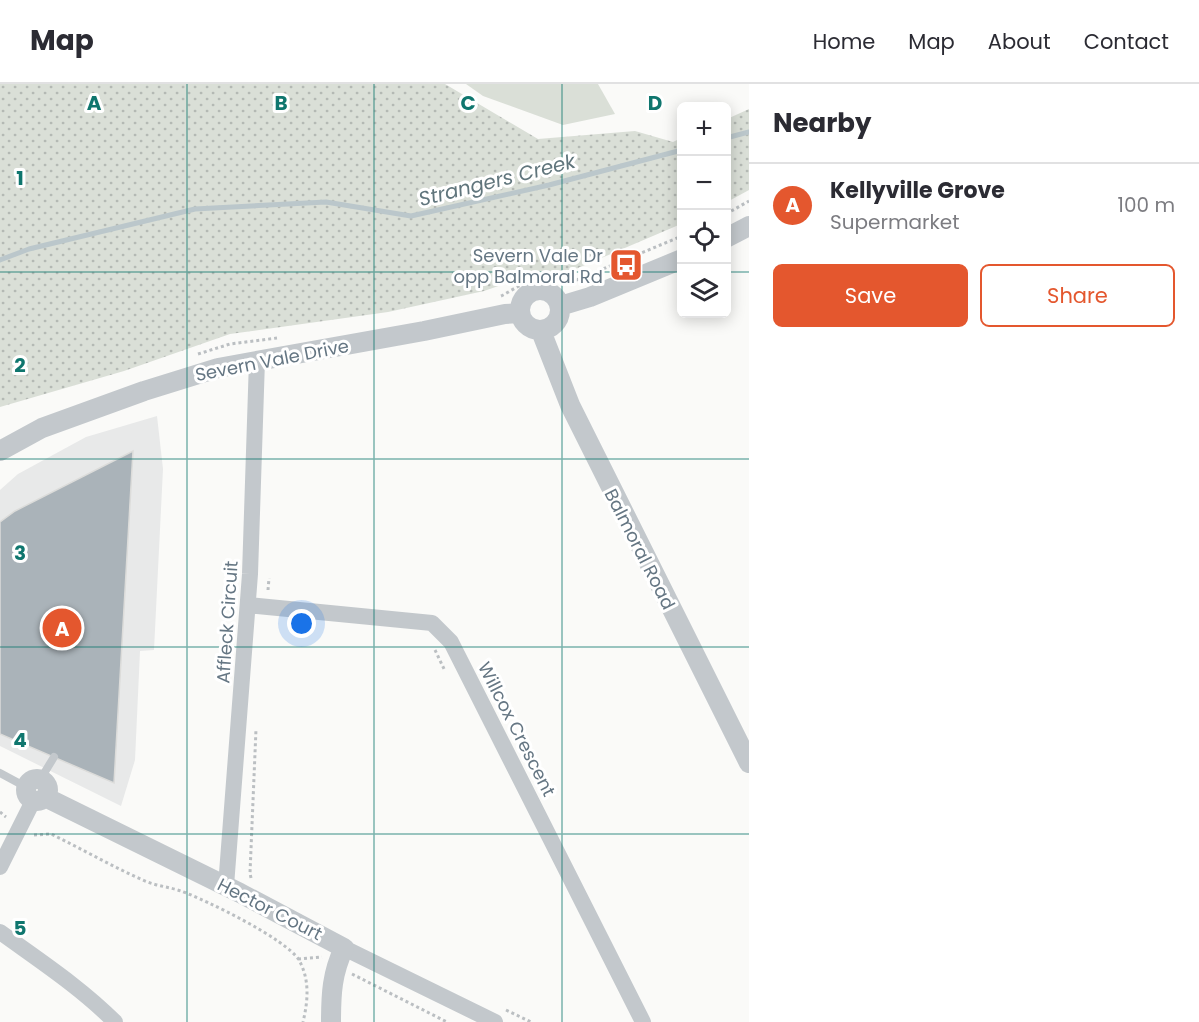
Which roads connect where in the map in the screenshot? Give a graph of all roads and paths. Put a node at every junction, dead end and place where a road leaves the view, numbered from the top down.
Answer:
1 (749, 201) edge
2 (731, 211) edge
3 (749, 226) edge
4 (731, 235) edge
5 (677, 238) edge
6 (677, 261) edge
7 (493, 298) dead end
8 (560, 306) junction
9 (520, 314) junction
10 (541, 331) junction
11 (283, 337) dead end
12 (190, 357) dead end
13 (257, 360) junction
14 (0, 451) edge
15 (248, 605) junction
16 (430, 642) dead end
17 (448, 676) dead end
18 (256, 722) dead end
19 (742, 733) edge
20 (54, 757) dead end
21 (749, 763) edge
22 (0, 773) edge
23 (36, 791) junction
24 (20, 830) junction
25 (0, 867) edge
26 (246, 873) dead end
27 (226, 886) junction
28 (0, 932) edge
29 (344, 948) junction
30 (322, 957) dead end
31 (298, 959) junction
32 (348, 972) dead end
33 (115, 1022) edge
34 (303, 1022) edge
35 (331, 1022) edge
36 (447, 1022) edge
37 (495, 1022) edge
38 (644, 1022) edge

1 - 2 path
3 - 4 street
5 - 7 path
6 - 8 street
8 - 9 street
8 - 10 street
9 - 10 street
9 - 13 street, Severn Vale Drive
10 - 19 street, Balmoral Road
11 - 12 path
13 - 14 street, Severn Vale Drive
13 - 15 street, Affleck Circuit
15 - 27 street, Affleck Circuit
15 - 38 street, Willcox Crescent
16 - 17 path
18 - 26 path
19 - 21 street, Balmoral Road
20 - 23 lane
22 - 23 lane, Hector Court
23 - 24 street
23 - 27 street, Hector Court
24 - 25 street
24 - 31 path
27 - 29 street, Hector Court
28 - 33 street
29 - 35 street
29 - 37 street, Hector Court
30 - 31 path
31 - 34 path
32 - 36 path

